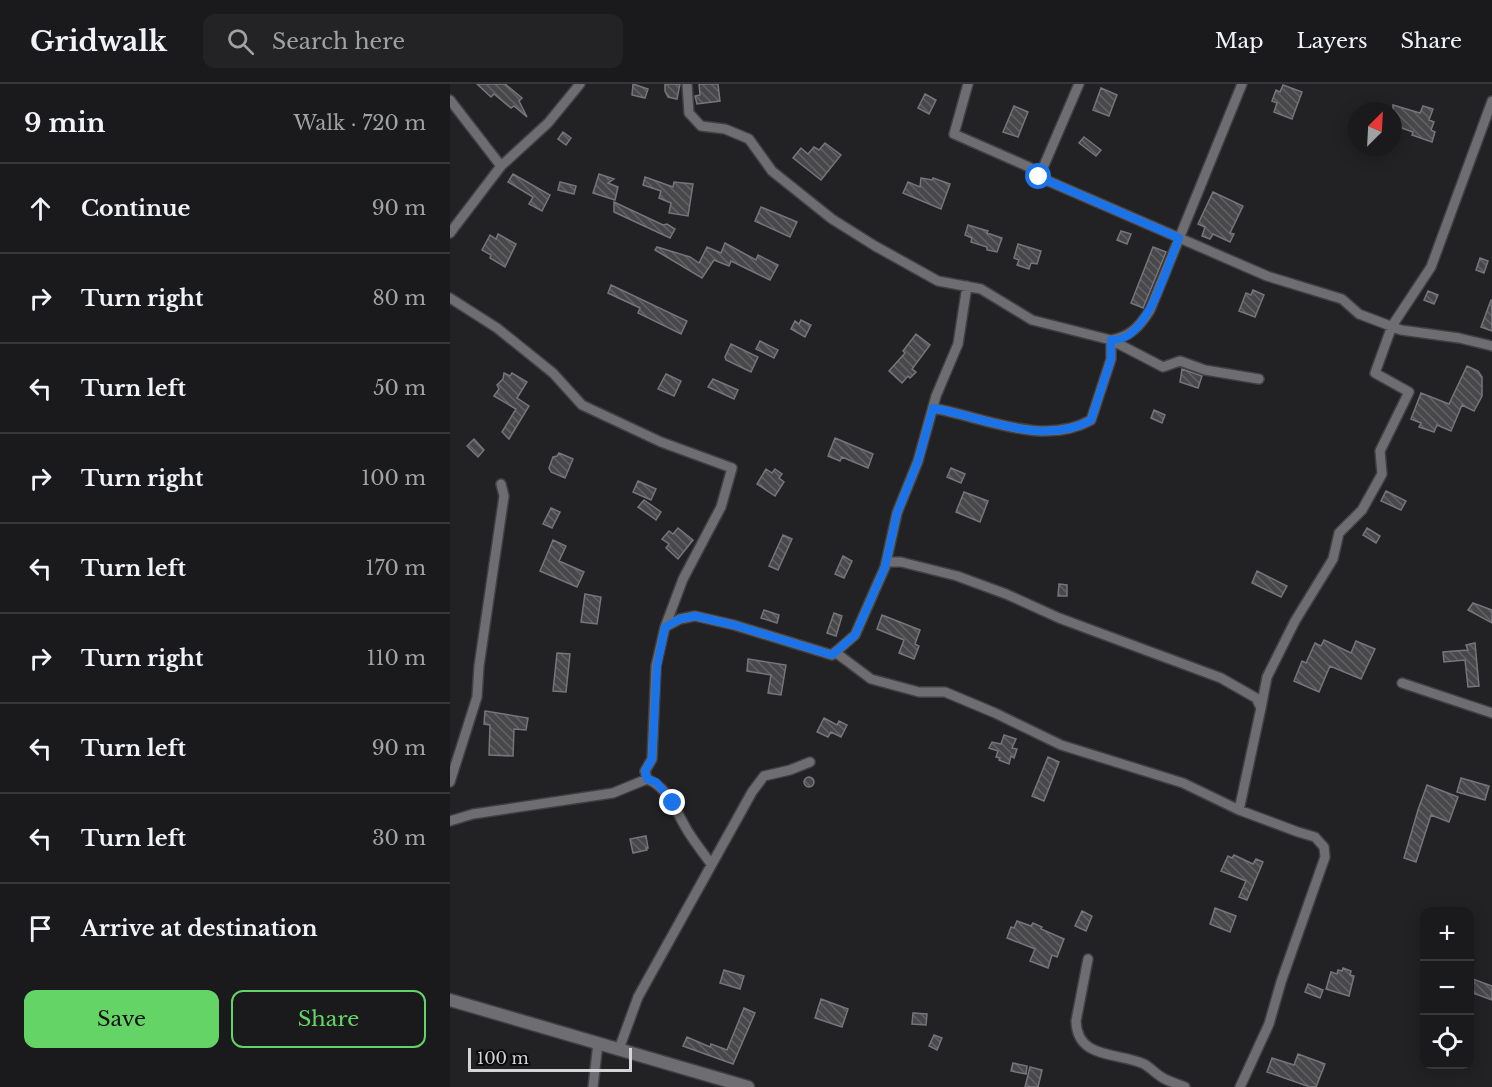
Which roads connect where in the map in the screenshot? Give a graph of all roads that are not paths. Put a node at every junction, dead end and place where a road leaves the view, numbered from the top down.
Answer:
1 (580, 84) edge
2 (687, 84) edge
3 (968, 84) edge
4 (1079, 84) edge
5 (1242, 84) edge
6 (450, 100) edge
7 (1492, 101) edge
8 (501, 166) junction
9 (1039, 177) junction
10 (450, 233) edge
11 (1179, 238) junction
12 (967, 286) junction
13 (450, 298) edge
14 (1392, 326) junction
15 (1111, 340) junction
16 (1492, 346) edge
17 (1259, 380) dead end
18 (933, 408) junction
19 (501, 484) dead end
20 (886, 562) junction
21 (665, 627) junction
22 (835, 652) junction
23 (1402, 683) dead end
24 (1261, 708) junction
25 (1492, 713) edge
26 (810, 762) dead end
27 (647, 779) junction
28 (450, 783) edge
29 (1239, 810) junction
30 (450, 821) edge
31 (711, 864) junction
32 (1088, 959) dead end
33 (450, 1000) edge
34 (598, 1043) junction
35 (618, 1049) junction
36 (592, 1087) edge
37 (748, 1087) edge
38 (1185, 1087) edge
39 (1240, 1087) edge

1 - 8 street
2 - 12 street
3 - 9 street
4 - 9 street
5 - 11 street
6 - 8 street
7 - 14 street
8 - 10 street
9 - 11 street
11 - 14 street
11 - 15 street
12 - 15 street
12 - 18 street
13 - 21 street
14 - 16 street
14 - 24 street
15 - 17 street
15 - 18 street
18 - 20 street
19 - 28 street
20 - 22 street
20 - 24 street
21 - 22 street
21 - 27 street
22 - 29 street
23 - 25 street
24 - 29 street
26 - 31 street
27 - 30 street
27 - 31 street
29 - 39 street
31 - 35 street
32 - 38 street
33 - 34 street
34 - 35 street
34 - 36 street
35 - 37 street

